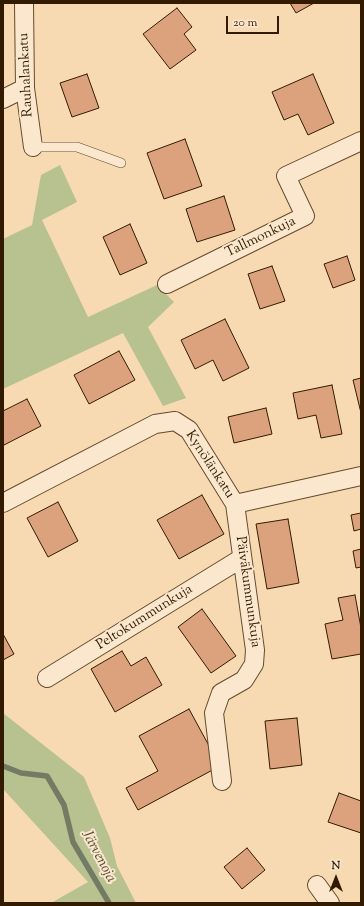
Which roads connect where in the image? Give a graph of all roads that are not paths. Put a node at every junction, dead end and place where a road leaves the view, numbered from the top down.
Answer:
1 (24, 3) edge
2 (25, 88) junction
3 (3, 98) edge
4 (361, 141) edge
5 (33, 147) joint
6 (121, 164) dead end
7 (166, 284) dead end
8 (361, 476) edge
9 (3, 503) edge
10 (235, 504) junction
11 (242, 558) junction
12 (47, 678) dead end
13 (222, 781) dead end
14 (317, 885) dead end
15 (330, 903) edge

1 - 2 street, Rauhalankatu
2 - 3 street
2 - 5 street, Rauhalankatu
4 - 7 street, Tallmonkuja
5 - 6 lane
8 - 10 street, Kynölänkatu
9 - 10 street, Kynölänkatu
10 - 11 street, Päiväkummunkuja
11 - 12 street, Peltokummunkuja
11 - 13 street, Päiväkummunkuja
14 - 15 street

